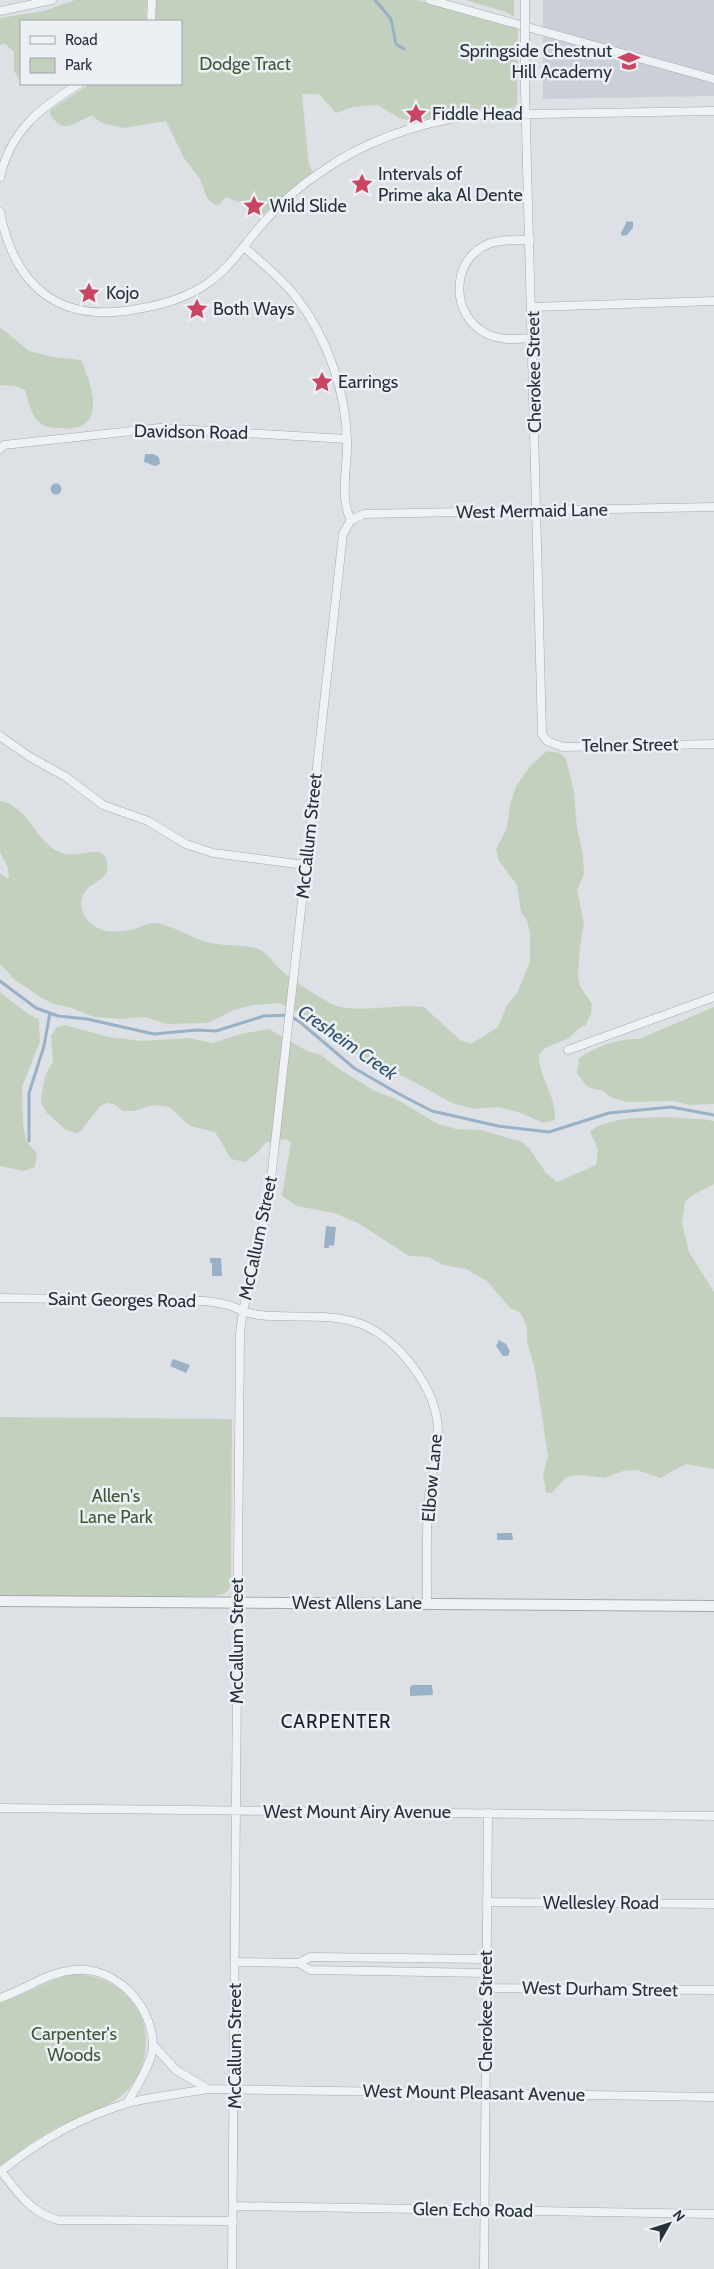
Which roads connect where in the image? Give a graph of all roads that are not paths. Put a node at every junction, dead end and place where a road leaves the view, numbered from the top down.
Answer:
1 (52, 0) edge
2 (152, 0) edge
3 (430, 0) edge
4 (525, 0) edge
5 (0, 10) edge
6 (151, 20) edge
7 (714, 78) edge
8 (77, 85) edge
9 (714, 111) edge
10 (526, 114) junction
11 (0, 177) edge
12 (0, 212) edge
13 (530, 240) junction
14 (244, 247) junction
15 (714, 301) edge
16 (532, 307) junction
17 (533, 338) junction
18 (347, 439) junction
19 (2, 445) edge
20 (714, 506) edge
21 (536, 511) junction
22 (351, 520) junction
23 (0, 736) edge
24 (548, 741) joint
25 (714, 744) edge
26 (306, 865) junction
27 (714, 997) edge
28 (568, 1050) dead end
29 (0, 1298) edge
30 (243, 1311) junction
31 (0, 1601) edge
32 (237, 1602) junction
33 (427, 1604) junction
34 (714, 1606) edge
35 (0, 1808) edge
36 (236, 1812) junction
37 (488, 1813) junction
38 (714, 1816) edge
39 (487, 1902) junction
40 (714, 1904) edge
41 (486, 1959) junction
42 (235, 1962) junction
43 (299, 1963) junction
44 (486, 1973) junction
45 (486, 1988) junction
46 (714, 1990) edge
47 (0, 1998) edge
48 (153, 2045) junction
49 (208, 2089) junction
50 (234, 2090) junction
51 (485, 2094) junction
52 (714, 2097) edge
53 (127, 2103) junction
54 (0, 2172) edge
55 (233, 2206) junction
56 (485, 2210) junction
57 (714, 2214) edge
58 (233, 2221) junction
59 (232, 2269) edge
60 (484, 2269) edge

1 - 5 street
2 - 6 street
3 - 7 street
4 - 10 street, Cherokee Street, bridge
8 - 11 street
9 - 10 street
10 - 13 street, Cherokee Street
10 - 14 street
12 - 14 street
13 - 16 street, Cherokee Street
13 - 17 street
14 - 18 street
15 - 16 street
16 - 17 street, Cherokee Street
17 - 21 street, Cherokee Street
18 - 19 street, Davidson Road
18 - 22 street
20 - 21 street, West Mermaid Lane
21 - 22 street, West Mermaid Lane
21 - 24 street, Cherokee Street
22 - 26 street, McCallum Street
23 - 26 street
24 - 25 street, Telner Street
26 - 30 street, McCallum Street
27 - 28 street
29 - 30 street, Saint Georges Road
30 - 32 street, McCallum Street
30 - 33 street, Elbow Lane
31 - 32 street, West Allens Lane
32 - 33 street, West Allens Lane
32 - 36 street, McCallum Street
33 - 34 street, West Allens Lane
35 - 36 street, West Mount Airy Avenue
36 - 37 street, West Mount Airy Avenue
36 - 42 street, McCallum Street
37 - 38 street, West Mount Airy Avenue
37 - 39 street, Cherokee Street
39 - 40 street, Wellesley Road
39 - 41 street, Cherokee Street
41 - 43 street
41 - 44 street, Cherokee Street
42 - 43 street
42 - 50 street, McCallum Street
43 - 44 street
44 - 45 street, Cherokee Street
45 - 46 street, West Durham Street
45 - 51 street, Cherokee Street
47 - 48 street
48 - 49 street
48 - 53 street
49 - 50 street, West Mount Pleasant Avenue
49 - 53 street, West Mount Pleasant Avenue
50 - 51 street, West Mount Pleasant Avenue
50 - 55 street, McCallum Street
51 - 52 street, West Mount Pleasant Avenue
51 - 56 street, Cherokee Street
53 - 54 street, West Mount Pleasant Avenue
54 - 58 street
55 - 56 street, Glen Echo Road
55 - 58 street, McCallum Street
56 - 57 street, Glen Echo Road
56 - 60 street, Cherokee Street
58 - 59 street, McCallum Street

